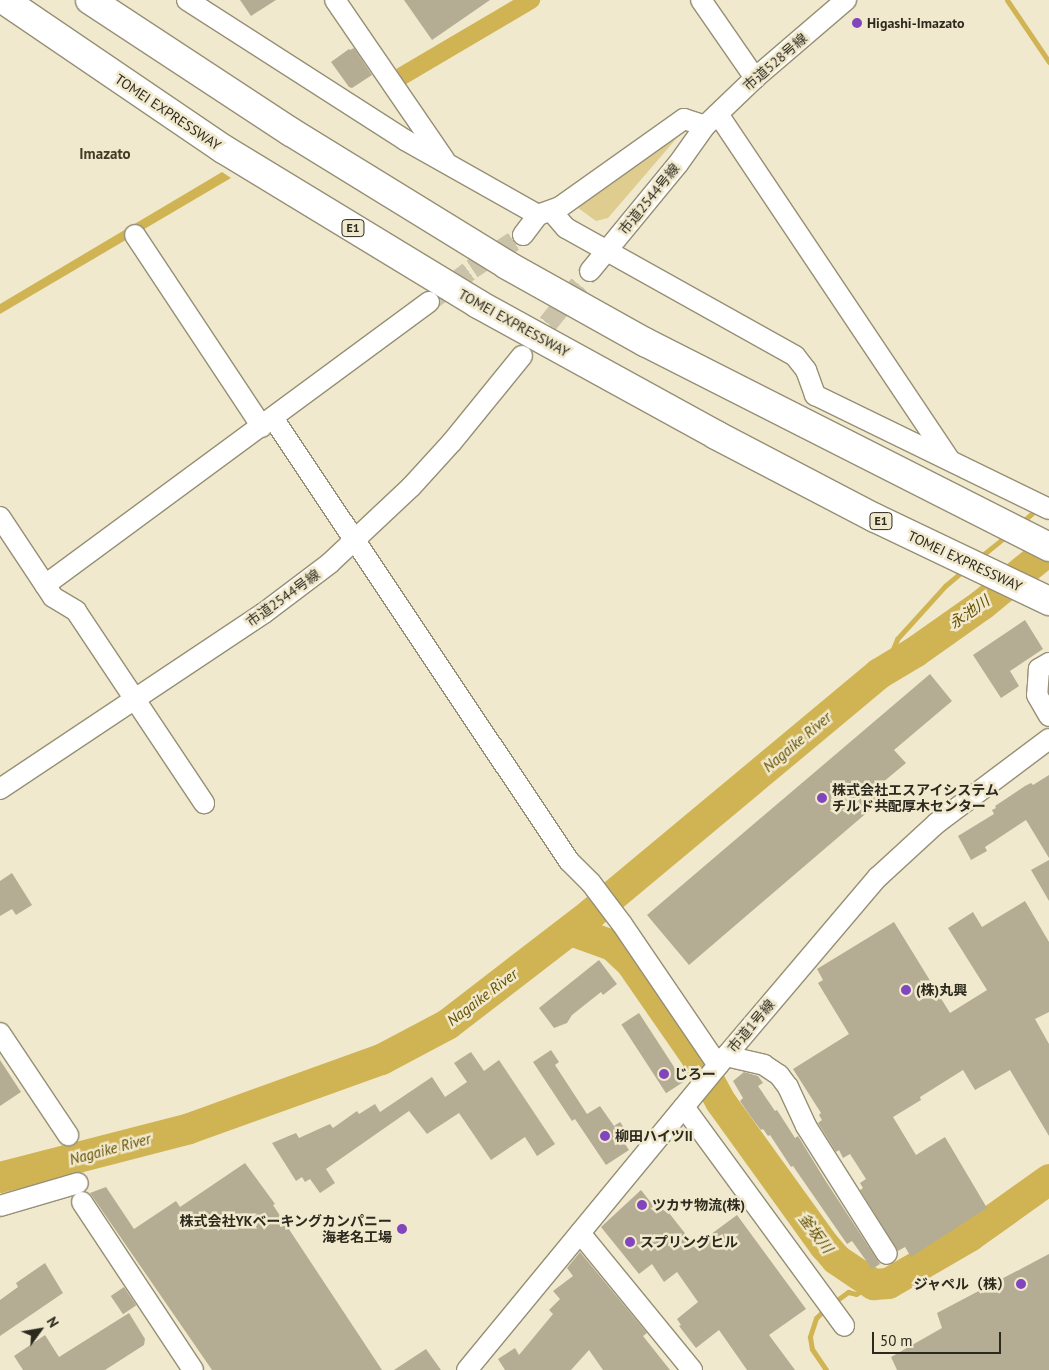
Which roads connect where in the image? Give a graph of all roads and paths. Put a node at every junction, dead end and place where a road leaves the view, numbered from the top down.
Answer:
1 (4, 0) edge
2 (90, 0) edge
3 (187, 0) edge
4 (335, 0) edge
5 (701, 0) edge
6 (846, 0) edge
7 (755, 78) junction
8 (711, 120) junction
9 (447, 164) junction
10 (545, 213) junction
11 (135, 235) dead end
12 (523, 235) tunnel mouth
13 (607, 251) junction
14 (590, 271) tunnel mouth
15 (429, 302) tunnel mouth
16 (522, 356) tunnel mouth
17 (268, 422) junction
18 (950, 460) junction
19 (1042, 506) edge
20 (0, 517) edge
21 (355, 542) junction
22 (1049, 547) edge
23 (45, 586) junction
24 (1049, 601) edge
25 (1049, 662) edge
26 (135, 700) junction
27 (1049, 716) edge
28 (1049, 740) edge
29 (0, 789) edge
30 (204, 803) dead end
31 (0, 1033) edge
32 (719, 1064) junction
33 (684, 1107) junction
34 (68, 1136) dead end
35 (0, 1206) edge
36 (580, 1233) junction
37 (887, 1254) dead end
38 (834, 1312) dead end
39 (476, 1366) edge
40 (193, 1370) edge
41 (692, 1370) edge

1 - 24 highway, TOMEI EXPRESSWAY / E1
2 - 22 highway
3 - 9 street
4 - 9 street
5 - 7 street
6 - 7 street, 市道528号線
7 - 8 street, 市道528号線
8 - 10 street
8 - 13 street, 市道2544号線
8 - 18 street
9 - 10 street
10 - 12 street
10 - 13 street
11 - 17 street
13 - 14 street, 市道2544号線
13 - 18 street
15 - 17 street
16 - 21 street, 市道2544号線
17 - 21 street
17 - 23 street
18 - 19 street
20 - 23 street
21 - 26 street, 市道2544号線
21 - 32 street
23 - 26 street
25 - 27 street
26 - 29 street, 市道2544号線
26 - 30 street
28 - 32 street, 市道1号線
31 - 34 street
32 - 33 street, 市道1号線
32 - 37 street
33 - 36 street, 市道1号線
33 - 38 street
35 - 40 street
36 - 39 street, 市道1号線
36 - 41 street

